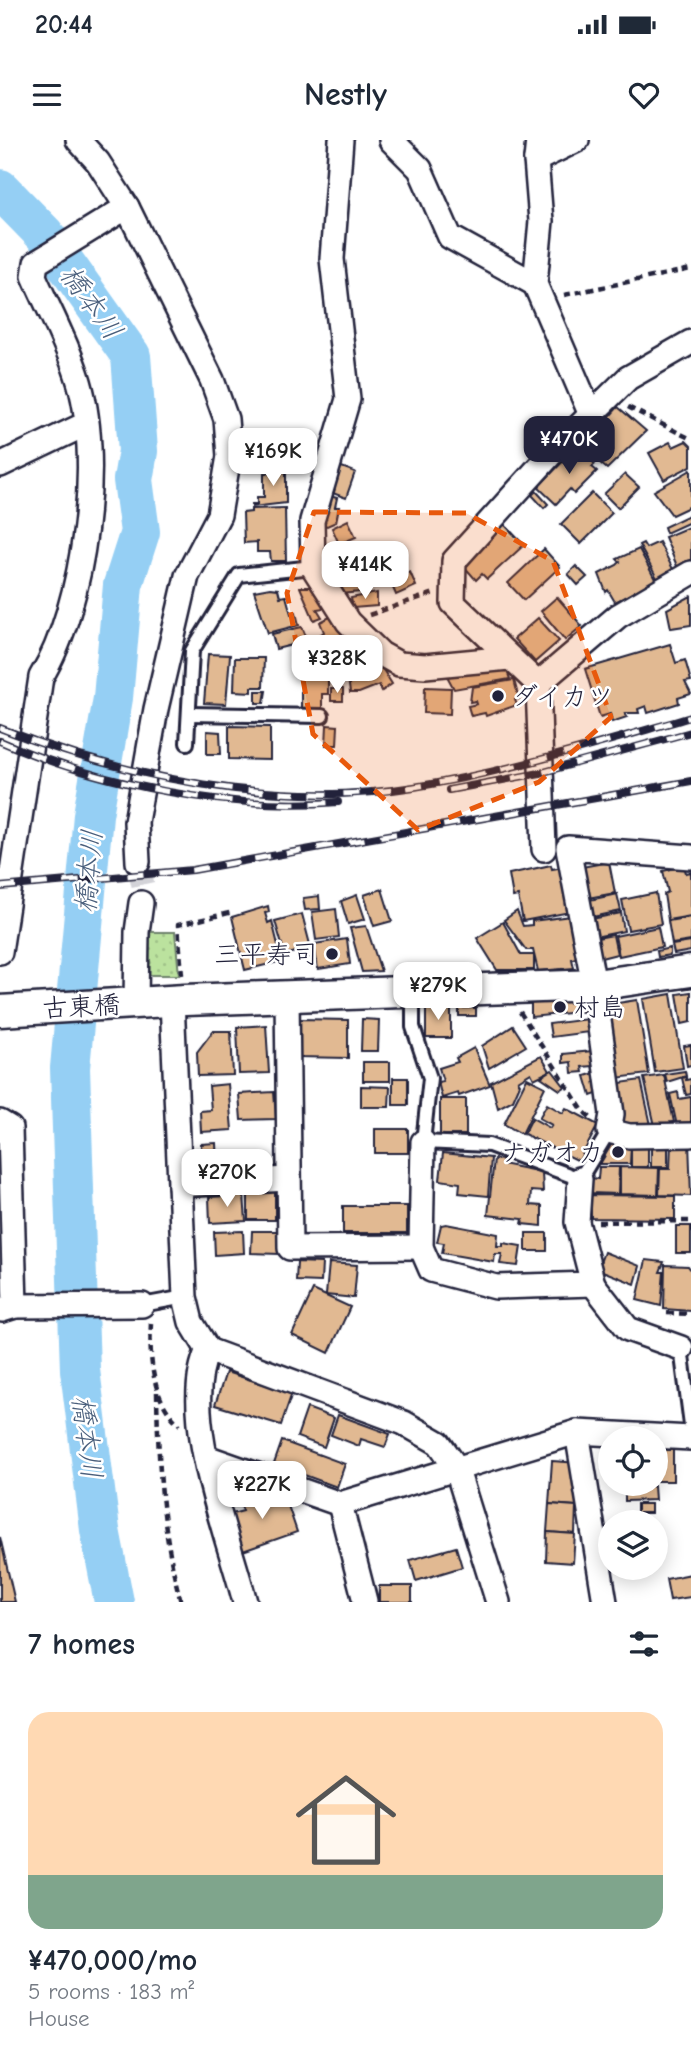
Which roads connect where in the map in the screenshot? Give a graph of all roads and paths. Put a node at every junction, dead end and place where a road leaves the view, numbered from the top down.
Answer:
1 (78, 140) edge
2 (341, 140) edge
3 (391, 140) edge
4 (577, 140) edge
5 (537, 150) edge
6 (127, 207) junction
7 (691, 269) edge
8 (539, 293) junction
9 (691, 342) edge
10 (608, 398) junction
11 (591, 415) junction
12 (86, 424) junction
13 (691, 439) edge
14 (0, 466) edge
15 (313, 567) junction
16 (691, 573) edge
17 (451, 587) junction
18 (348, 622) junction
19 (509, 658) junction
20 (538, 684) junction
21 (189, 715) junction
22 (322, 716) dead end
23 (187, 743) dead end
24 (544, 849) dead end
25 (691, 857) edge
26 (138, 862) tunnel mouth
27 (141, 903) tunnel mouth
28 (233, 912) dead end
29 (0, 952) edge
30 (691, 971) edge
31 (594, 985) junction
32 (505, 988) junction
33 (413, 991) junction
34 (286, 996) junction
35 (178, 1000) junction
36 (136, 1003) junction
37 (13, 1009) edge
38 (0, 1122) edge
39 (609, 1131) junction
40 (691, 1135) edge
41 (423, 1142) junction
42 (288, 1179) junction
43 (580, 1179) junction
44 (180, 1185) junction
45 (691, 1221) edge
46 (577, 1222) junction
47 (421, 1247) junction
48 (593, 1284) junction
49 (185, 1297) junction
50 (148, 1305) junction
51 (7, 1308) edge
52 (667, 1313) dead end
53 (691, 1314) edge
54 (681, 1348) joint
55 (208, 1350) junction
56 (157, 1392) junction
57 (691, 1425) edge
58 (577, 1432) junction
59 (691, 1437) edge
60 (203, 1451) junction
61 (456, 1467) junction
62 (340, 1504) junction
63 (181, 1602) edge
64 (245, 1602) edge
65 (364, 1602) edge
66 (498, 1602) edge
67 (605, 1602) edge

1 - 6 street
2 - 15 street
3 - 8 street
4 - 5 street
5 - 8 street
6 - 12 street
6 - 26 street
7 - 8 path
8 - 11 street
9 - 10 street
10 - 11 street
10 - 13 path
11 - 17 street
12 - 14 street
12 - 29 street
15 - 18 street
15 - 21 lane
16 - 20 street
17 - 18 path
17 - 19 street
18 - 19 street
19 - 20 street
20 - 24 street
21 - 22 lane
21 - 23 lane
25 - 31 street
27 - 36 street
28 - 35 path
30 - 31 street, 古東橋
31 - 32 street, 古東橋
31 - 39 street
32 - 33 street, 古東橋
32 - 39 path
33 - 34 street, 古東橋
33 - 41 lane
34 - 35 street, 古東橋
34 - 42 street
35 - 36 street, 古東橋
35 - 44 street
36 - 37 street, 古東橋
38 - 51 street
39 - 40 street
39 - 43 lane
41 - 43 lane
41 - 47 street
42 - 44 street
42 - 47 street
43 - 46 street
44 - 49 street
45 - 46 path
46 - 48 street
47 - 48 street
48 - 54 street
49 - 50 lane
49 - 55 street
50 - 51 street
50 - 56 path
52 - 53 path
54 - 57 lane
55 - 60 street
55 - 61 street
56 - 60 path
56 - 63 path
58 - 59 street
58 - 61 street
58 - 67 street
60 - 62 street
60 - 64 street
61 - 62 street
61 - 66 street
62 - 65 street

